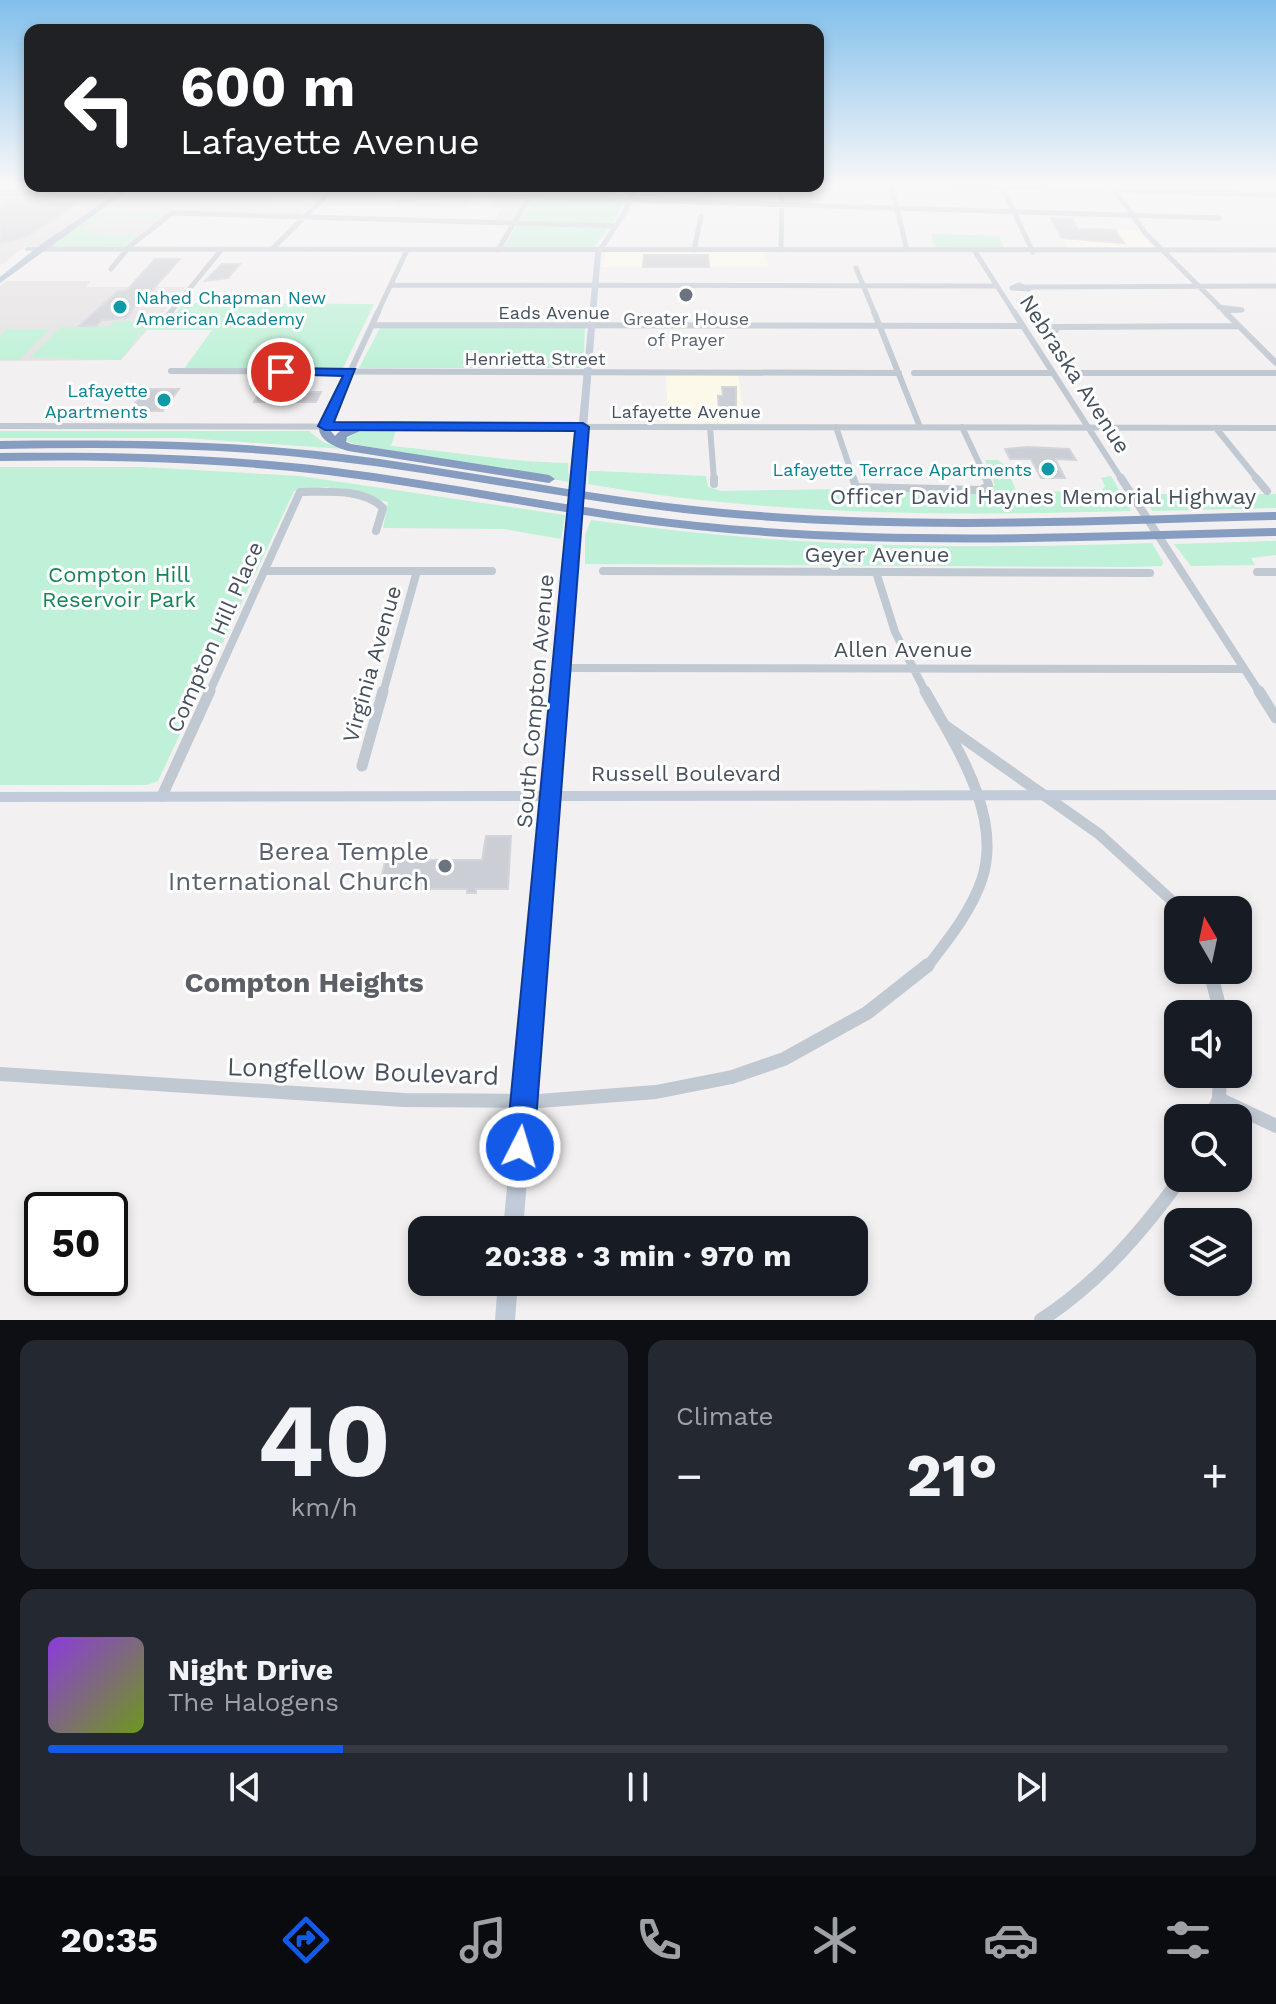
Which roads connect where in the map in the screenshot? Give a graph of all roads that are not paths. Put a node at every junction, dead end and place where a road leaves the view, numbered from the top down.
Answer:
1 (30, 247) edge
2 (43, 247) edge
3 (131, 247) edge
4 (274, 247) edge
5 (500, 247) edge
6 (601, 247) edge
7 (695, 247) edge
8 (781, 247) edge
9 (906, 247) edge
10 (1031, 247) edge
11 (1159, 247) edge
12 (27, 249) junction
13 (39, 249) junction
14 (128, 249) junction
15 (222, 249) junction
16 (272, 249) junction
17 (407, 250) junction
18 (498, 250) junction
19 (598, 250) junction
20 (694, 250) junction
21 (781, 250) junction
22 (907, 250) junction
23 (974, 250) junction
24 (1033, 251) junction
25 (1163, 251) junction
26 (1276, 251) edge
27 (856, 268) dead end
28 (111, 269) dead end
29 (0, 271) edge
30 (0, 281) edge
31 (391, 285) junction
32 (595, 285) junction
33 (863, 286) junction
34 (997, 286) junction
35 (1198, 286) junction
36 (1276, 286) edge
37 (1027, 287) dead end
38 (166, 318) dead end
39 (372, 325) junction
40 (592, 326) junction
41 (879, 326) junction
42 (1023, 326) junction
43 (1238, 326) junction
44 (1054, 327) dead end
45 (1276, 363) edge
46 (171, 371) dead end
47 (351, 372) junction
48 (588, 372) junction
49 (899, 373) junction
50 (914, 373) dead end
51 (1053, 373) junction
52 (1072, 373) dead end
53 (1276, 373) edge
54 (0, 426) edge
55 (325, 426) junction
56 (360, 426) junction
57 (583, 427) junction
58 (710, 427) junction
59 (836, 427) junction
60 (920, 427) junction
61 (962, 427) junction
62 (1088, 428) junction
63 (1216, 428) junction
64 (1276, 428) edge
65 (339, 444) junction
66 (0, 445) edge
67 (98, 456) junction
68 (0, 457) edge
69 (0, 464) edge
70 (714, 484) dead end
71 (1267, 491) dead end
72 (647, 504) junction
73 (1276, 516) edge
74 (376, 531) dead end
75 (1276, 532) edge
76 (264, 571) junction
77 (417, 571) junction
78 (492, 571) dead end
79 (603, 571) dead end
80 (876, 572) junction
81 (1257, 572) dead end
82 (1276, 572) edge
83 (1150, 573) dead end
84 (912, 667) junction
85 (562, 668) junction
86 (1244, 669) junction
87 (1276, 718) edge
88 (945, 726) junction
89 (362, 766) dead end
90 (551, 795) junction
91 (976, 795) junction
92 (1049, 795) junction
93 (1276, 795) edge
94 (162, 796) junction
95 (0, 797) edge
96 (1169, 896) edge
97 (0, 1074) edge
98 (1219, 1088) edge
99 (1219, 1099) junction
100 (524, 1101) junction
101 (1217, 1104) edge
102 (1276, 1126) edge
103 (1169, 1192) edge
104 (514, 1216) edge
105 (507, 1296) edge
106 (1060, 1316) edge
107 (505, 1320) edge
108 (1041, 1320) edge

1 - 12 main road
2 - 13 main road
3 - 14 street
4 - 16 street
5 - 18 street
6 - 19 main road
7 - 20 street
8 - 21 street
9 - 22 street
10 - 24 street
11 - 25 street
12 - 13 street
12 - 29 main road
13 - 14 street
13 - 30 main road
14 - 15 street
14 - 28 street
15 - 16 street
15 - 38 street
16 - 17 street
17 - 18 street
17 - 31 street
18 - 19 street
19 - 20 street
19 - 32 main road, South Compton Avenue
20 - 21 street
21 - 22 street
22 - 23 street
23 - 24 street
23 - 34 street, Nebraska Avenue
24 - 25 street
25 - 26 street
25 - 35 street
27 - 33 street
31 - 32 street
31 - 39 street
32 - 33 street
32 - 40 main road, South Compton Avenue
33 - 34 street
33 - 41 street
34 - 42 street, Nebraska Avenue
35 - 36 street
35 - 37 street
35 - 43 street
39 - 40 street, Eads Avenue
39 - 47 street
40 - 41 street, Eads Avenue
40 - 48 main road, South Compton Avenue
41 - 42 street, Eads Avenue
41 - 49 street
42 - 51 street, Nebraska Avenue
43 - 44 street
43 - 45 street
46 - 47 street, Henrietta Street
47 - 48 street, Henrietta Street
47 - 55 street
48 - 49 street, Henrietta Street
48 - 57 main road, South Compton Avenue
49 - 60 street
50 - 51 street
51 - 62 street, Nebraska Avenue
52 - 53 street
54 - 55 street, Lafayette Avenue
55 - 56 street, Lafayette Avenue
55 - 65 highway
56 - 57 street, Lafayette Avenue
56 - 65 highway
57 - 58 street, Lafayette Avenue
57 - 85 main road, South Compton Avenue
58 - 59 street, Lafayette Avenue
58 - 70 street
59 - 60 street, Lafayette Avenue
59 - 61 street
60 - 61 street, Lafayette Avenue
61 - 62 street, Lafayette Avenue
62 - 63 street, Lafayette Avenue
62 - 86 street, Nebraska Avenue
63 - 64 street, Lafayette Avenue
63 - 71 street
65 - 72 highway
66 - 72 highway, Officer David Haynes Memorial Highway
67 - 68 highway, Officer David Haynes Memorial Highway
67 - 69 highway
67 - 75 highway, Officer David Haynes Memorial Highway
72 - 73 highway, Officer David Haynes Memorial Highway
74 - 76 street, Compton Hill Place
76 - 77 street
76 - 94 street, Compton Hill Place
77 - 78 street
77 - 89 street, Virginia Avenue
79 - 80 street, Geyer Avenue
80 - 83 street, Geyer Avenue
80 - 84 street, Longfellow Boulevard
81 - 82 street
84 - 85 street, Allen Avenue
84 - 86 street, Allen Avenue
84 - 88 street, Longfellow Boulevard
85 - 90 main road, South Compton Avenue
86 - 87 street, Nebraska Avenue
88 - 91 street, Longfellow Boulevard
88 - 92 street
90 - 91 main road, Russell Boulevard
90 - 94 main road, Russell Boulevard
90 - 100 main road, South Compton Avenue
91 - 92 main road, Russell Boulevard
91 - 100 street, Longfellow Boulevard
92 - 93 main road, Russell Boulevard
92 - 96 street
94 - 95 main road, Russell Boulevard
97 - 100 street, Longfellow Boulevard
98 - 99 street
99 - 101 street
99 - 102 street
100 - 104 main road, South Compton Avenue
103 - 106 street
105 - 107 main road
106 - 108 street

